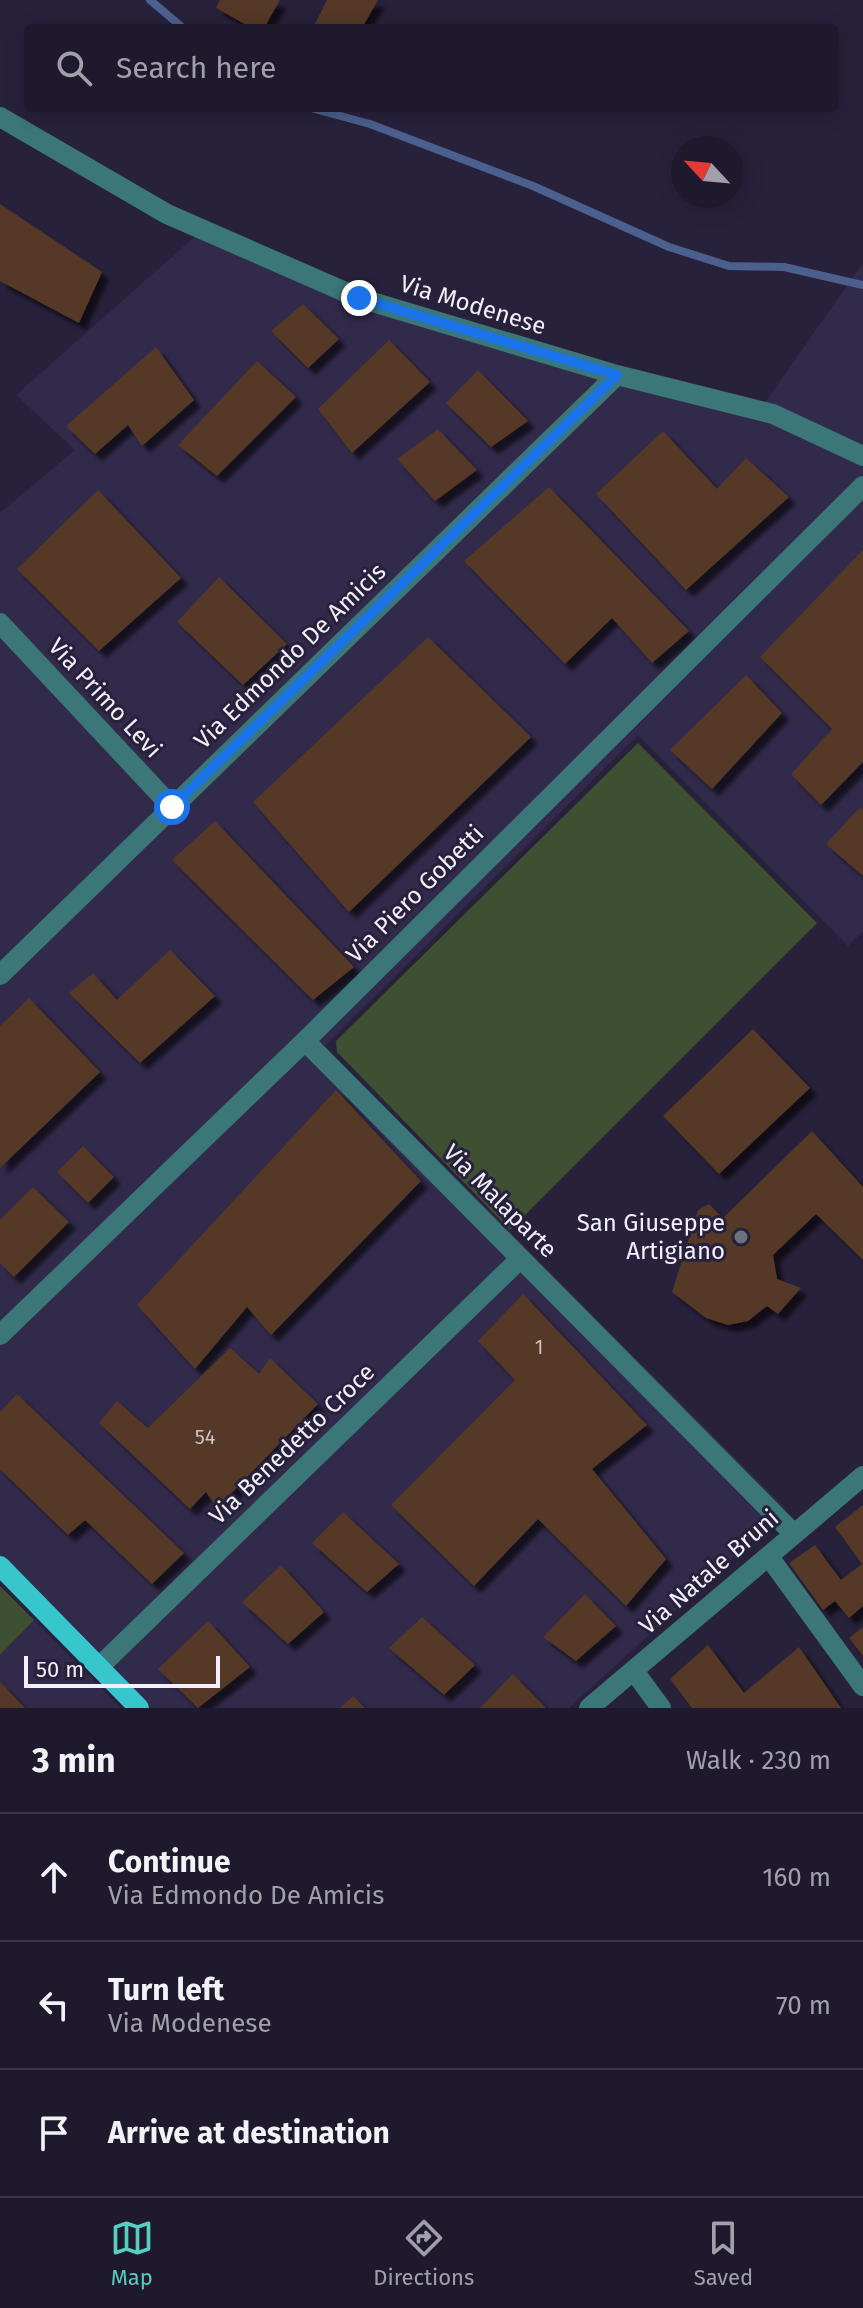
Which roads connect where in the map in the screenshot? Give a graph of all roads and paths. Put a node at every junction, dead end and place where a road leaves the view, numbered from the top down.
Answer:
1 (0, 117) edge
2 (617, 375) junction
3 (863, 456) edge
4 (863, 486) edge
5 (0, 623) edge
6 (172, 807) junction
7 (0, 975) edge
8 (305, 1041) junction
9 (520, 1259) junction
10 (0, 1335) edge
11 (863, 1476) edge
12 (794, 1534) junction
13 (769, 1557) junction
14 (0, 1566) edge
15 (99, 1667) junction
16 (634, 1671) junction
17 (863, 1686) edge
18 (139, 1708) edge
19 (589, 1708) edge
20 (661, 1708) edge

1 - 2 street, Via Modenese
2 - 3 street, Via Modenese
2 - 6 street, Via Edmondo De Amicis
4 - 8 street, Via Piero Gobetti
5 - 6 street, Via Primo Levi
6 - 7 street, Via Edmondo De Amicis
8 - 9 street, Via Malaparte
8 - 10 street, Via Piero Gobetti
9 - 12 street, Via Malaparte
9 - 15 street, Via Benedetto Croce
11 - 12 street, Via Natale Bruni
12 - 13 street, Via Natale Bruni
13 - 16 street, Via Natale Bruni
13 - 17 street
14 - 15 main road
15 - 18 main road
16 - 19 street, Via Natale Bruni
16 - 20 street

